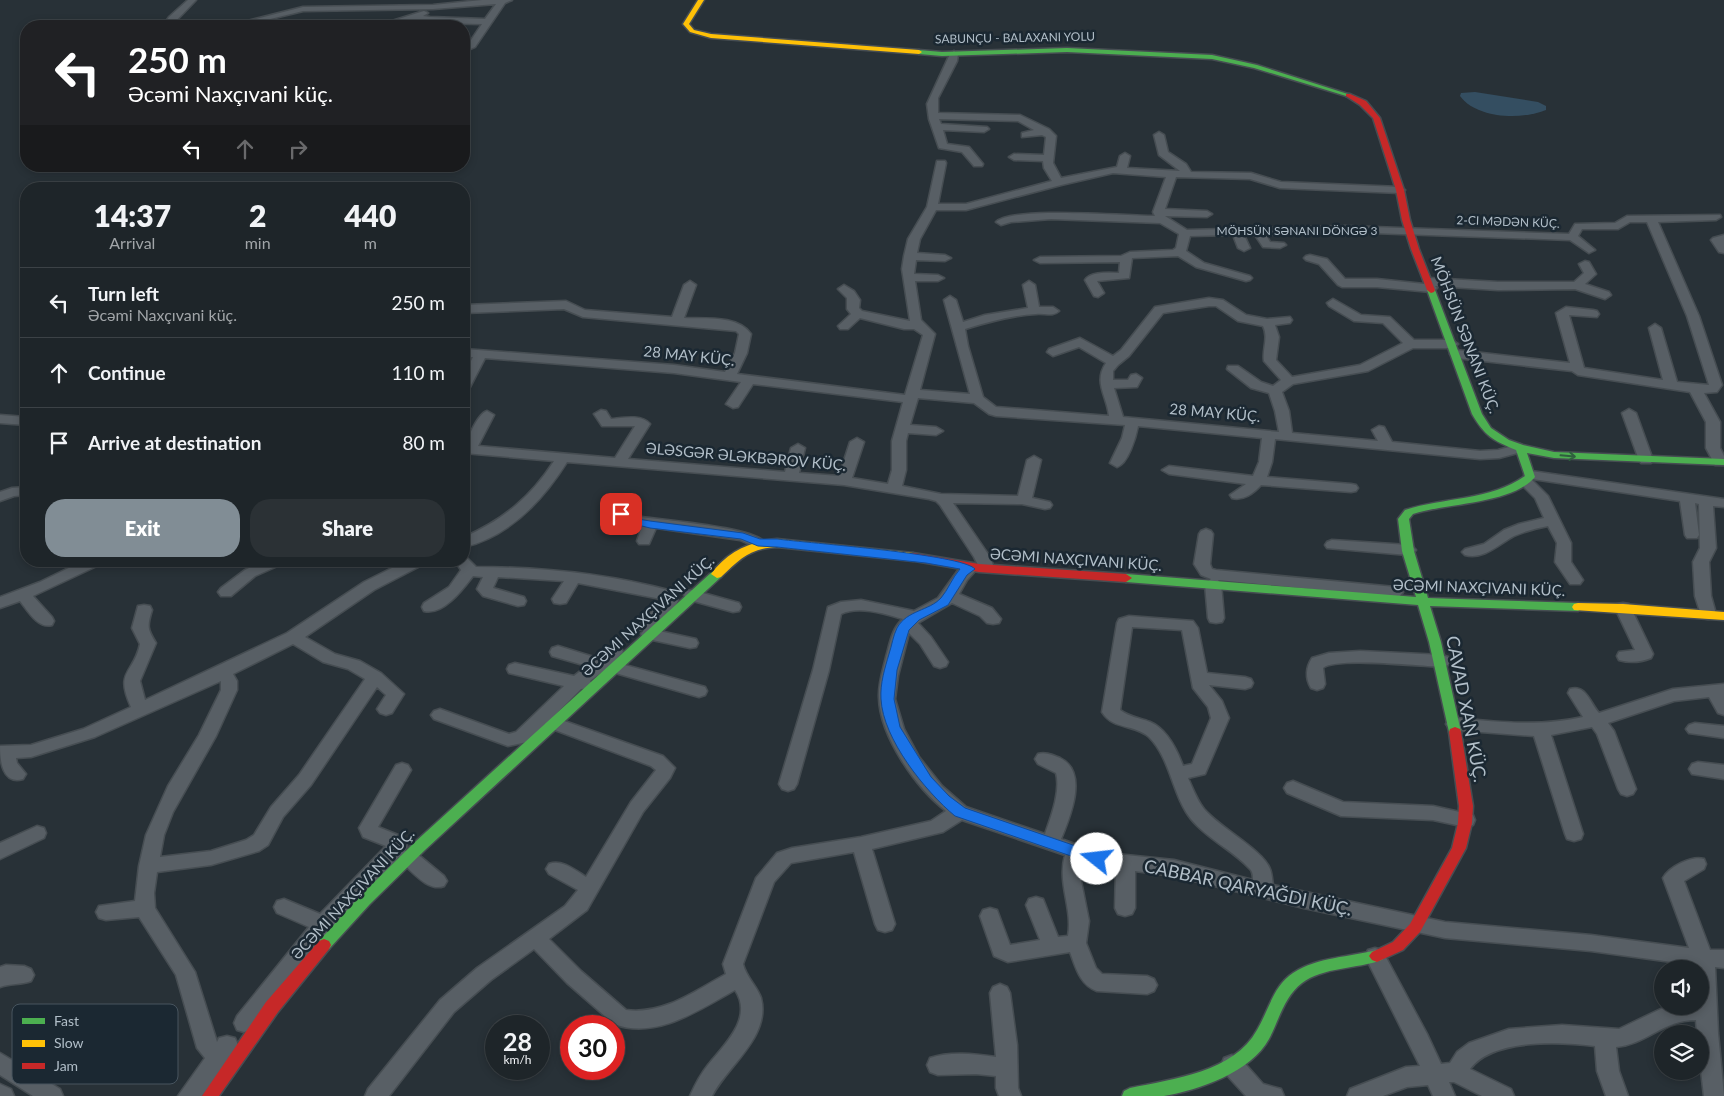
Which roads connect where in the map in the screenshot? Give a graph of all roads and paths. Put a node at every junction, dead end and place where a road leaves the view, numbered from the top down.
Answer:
1 (192, 0) edge
2 (369, 0) edge
3 (508, 0) edge
4 (701, 0) edge
5 (502, 1) edge
6 (454, 3) edge
7 (278, 5) dead end
8 (433, 7) junction
9 (361, 9) junction
10 (294, 10) junction
11 (416, 16) junction
12 (171, 20) edge
13 (255, 20) edge
14 (402, 20) edge
15 (430, 20) edge
16 (470, 21) edge
17 (487, 22) junction
18 (470, 46) edge
19 (954, 54) junction
20 (934, 116) junction
21 (937, 127) junction
22 (984, 129) dead end
23 (1046, 132) junction
24 (1025, 135) dead end
25 (1159, 135) dead end
26 (1125, 156) dead end
27 (1014, 157) dead end
28 (1047, 158) junction
29 (941, 163) dead end
30 (978, 164) dead end
31 (1122, 170) junction
32 (1171, 175) junction
33 (1188, 175) junction
34 (1059, 182) junction
35 (1400, 190) junction
36 (932, 207) junction
37 (1207, 214) dead end
38 (1035, 216) junction
39 (1160, 216) junction
40 (1716, 217) dead end
41 (1651, 218) junction
42 (1001, 222) dead end
43 (1036, 230) dead end
44 (1237, 231) junction
45 (1258, 232) junction
46 (1185, 233) junction
47 (1410, 233) junction
48 (1572, 236) junction
49 (1280, 245) dead end
50 (1244, 248) dead end
51 (1589, 250) dead end
52 (1180, 252) junction
53 (910, 256) junction
54 (945, 258) dead end
55 (1310, 258) dead end
56 (1124, 259) junction
57 (1040, 260) dead end
58 (1585, 264) dead end
59 (909, 277) junction
60 (938, 278) dead end
61 (1246, 278) dead end
62 (690, 285) dead end
63 (1029, 285) dead end
64 (1430, 285) junction
65 (1577, 285) junction
66 (844, 289) dead end
67 (1098, 293) dead end
68 (1605, 295) dead end
69 (950, 300) dead end
70 (1333, 303) dead end
71 (980, 305) dead end
72 (470, 309) edge
73 (1034, 310) junction
74 (1053, 311) dead end
75 (858, 314) junction
76 (1593, 314) dead end
77 (677, 319) junction
78 (985, 319) junction
79 (1286, 320) dead end
80 (1267, 323) junction
81 (918, 325) junction
82 (844, 326) dead end
83 (959, 326) junction
84 (1655, 328) dead end
85 (1411, 344) junction
86 (1454, 349) junction
87 (1053, 352) dead end
88 (470, 353) edge
89 (481, 354) junction
90 (1113, 362) junction
91 (1576, 368) junction
92 (1233, 369) dead end
93 (470, 372) edge
94 (730, 376) junction
95 (1136, 378) dead end
96 (750, 379) junction
97 (1289, 381) junction
98 (1106, 384) junction
99 (1671, 385) junction
100 (1694, 389) junction
101 (1275, 391) junction
102 (910, 396) junction
103 (978, 399) junction
104 (733, 404) dead end
105 (1629, 413) dead end
106 (487, 414) dead end
107 (601, 414) dead end
108 (0, 418) edge
109 (20, 420) edge
110 (1116, 420) junction
111 (1132, 422) junction
112 (902, 429) junction
113 (1379, 430) dead end
114 (936, 431) dead end
115 (1269, 434) junction
116 (1286, 435) junction
117 (858, 442) dead end
118 (470, 443) edge
119 (1387, 445) junction
120 (798, 448) dead end
121 (1520, 448) junction
122 (470, 450) edge
123 (563, 458) junction
124 (1034, 460) dead end
125 (1646, 460) junction
126 (619, 462) junction
127 (1722, 462) edge
128 (1117, 463) dead end
129 (1168, 470) dead end
130 (791, 476) junction
131 (1529, 479) junction
132 (1258, 480) junction
133 (844, 481) junction
134 (1352, 488) dead end
135 (894, 489) junction
136 (20, 491) edge
137 (1237, 495) dead end
138 (0, 497) edge
139 (941, 498) junction
140 (1687, 498) junction
141 (1022, 500) junction
142 (1706, 500) junction
143 (1724, 503) edge
144 (626, 504) dead end
145 (1046, 505) dead end
146 (1553, 521) junction
147 (650, 525) junction
148 (1206, 534) dead end
149 (1692, 535) dead end
150 (470, 539) edge
151 (644, 541) dead end
152 (758, 543) junction
153 (1332, 545) dead end
154 (1408, 550) junction
155 (1470, 552) dead end
156 (82, 567) edge
157 (264, 567) edge
158 (407, 567) edge
159 (466, 567) edge
160 (470, 567) edge
161 (978, 568) junction
162 (492, 573) junction
163 (574, 577) junction
164 (1575, 580) dead end
165 (1213, 584) junction
166 (226, 592) dead end
167 (23, 595) junction
168 (692, 595) junction
169 (949, 596) junction
170 (1423, 598) junction
171 (560, 599) dead end
172 (518, 601) dead end
173 (0, 603) edge
174 (733, 606) dead end
175 (430, 607) dead end
176 (1623, 608) junction
177 (144, 610) dead end
178 (1708, 614) junction
179 (1724, 616) edge
180 (1216, 618) dead end
181 (911, 620) junction
182 (992, 620) dead end
183 (46, 621) dead end
184 (649, 634) junction
185 (293, 637) junction
186 (690, 643) dead end
187 (558, 652) dead end
188 (1624, 656) dead end
189 (1442, 661) junction
190 (940, 662) dead end
191 (607, 666) junction
192 (514, 669) dead end
193 (223, 672) junction
194 (375, 677) junction
195 (1198, 678) junction
196 (1245, 683) dead end
197 (585, 684) junction
198 (1317, 684) dead end
199 (1719, 690) edge
200 (699, 691) dead end
201 (1576, 693) dead end
202 (141, 709) junction
203 (386, 709) dead end
204 (1724, 709) edge
205 (440, 715) dead end
206 (1596, 720) junction
207 (554, 722) junction
208 (1455, 724) junction
209 (1695, 729) dead end
210 (1541, 730) junction
211 (1724, 732) edge
212 (4, 752) edge
213 (1044, 759) dead end
214 (1698, 769) dead end
215 (402, 770) dead end
216 (1724, 772) edge
217 (17, 774) dead end
218 (1179, 774) junction
219 (788, 784) dead end
220 (1293, 788) dead end
221 (1627, 789) dead end
222 (960, 812) junction
223 (1466, 820) junction
224 (37, 833) dead end
225 (1574, 834) dead end
226 (1052, 842) junction
227 (861, 844) junction
228 (0, 852) edge
229 (1075, 853) junction
230 (408, 857) junction
231 (1126, 862) junction
232 (1697, 864) dead end
233 (148, 866) junction
234 (556, 869) dead end
235 (437, 881) dead end
236 (590, 888) junction
237 (1264, 891) junction
238 (1036, 905) dead end
239 (284, 907) dead end
240 (146, 908) junction
241 (1125, 908) dead end
242 (106, 912) dead end
243 (990, 916) dead end
244 (323, 924) junction
245 (886, 924) dead end
246 (1418, 925) junction
247 (536, 937) junction
248 (1076, 943) junction
249 (1052, 947) junction
250 (1375, 956) junction
251 (1703, 958) junction
252 (1724, 959) edge
253 (24, 975) dead end
254 (0, 978) edge
255 (738, 978) junction
256 (1147, 985) dead end
257 (1000, 993) dead end
258 (1669, 1015) edge
259 (1705, 1015) edge
260 (1606, 1038) junction
261 (218, 1058) junction
262 (0, 1063) edge
263 (938, 1065) dead end
264 (1232, 1065) junction
265 (1006, 1068) junction
266 (12, 1071) edge
267 (1445, 1073) junction
268 (33, 1084) edge
269 (1187, 1089) edge
270 (52, 1096) edge
271 (189, 1096) edge
272 (210, 1096) edge
273 (376, 1096) edge
274 (701, 1096) edge
275 (1010, 1096) edge
276 (1130, 1096) edge
277 (1273, 1096) edge
278 (1358, 1096) edge
279 (1444, 1096) edge
280 (1503, 1096) edge
281 (1617, 1096) edge
282 (1715, 1096) edge

1 - 12 street
2 - 9 street
3 - 5 street
4 - 19 street, MÖHSÜN SƏNANI KÜÇ.
5 - 6 street
5 - 17 street
6 - 8 street
7 - 10 street
8 - 9 street
8 - 11 street
9 - 10 street
10 - 13 street
11 - 14 street
11 - 15 street
16 - 17 street
17 - 18 street
19 - 20 street
19 - 35 street, MÖHSÜN SƏNANI KÜÇ.
20 - 21 street
20 - 23 street
21 - 22 street
21 - 30 street
23 - 24 street
23 - 28 street
25 - 33 street
26 - 31 street
27 - 28 street
28 - 34 street
29 - 36 street
31 - 32 street
31 - 34 street
32 - 33 street
32 - 39 street
33 - 35 street
34 - 36 street
35 - 47 street, MÖHSÜN SƏNANI KÜÇ.
36 - 53 street
37 - 39 street
38 - 39 street
38 - 42 street
38 - 43 street
39 - 46 street
40 - 41 street, 2-CI MƏDƏN KÜÇ.
41 - 48 street, 2-CI MƏDƏN KÜÇ.
41 - 100 street
44 - 45 street, MÖHSÜN SƏNANI DÖNGƏ 3
44 - 46 street, MÖHSÜN SƏNANI DÖNGƏ 3
44 - 50 street
45 - 47 street, MÖHSÜN SƏNANI DÖNGƏ 3
45 - 49 street
46 - 52 street
47 - 48 street, 2-CI MƏDƏN KÜÇ.
47 - 64 street, MÖHSÜN SƏNANI KÜÇ.
48 - 51 street
52 - 56 street
52 - 61 street
53 - 54 street
53 - 59 street
55 - 64 street
56 - 57 street
56 - 67 street
58 - 65 street
59 - 60 street
59 - 81 street
62 - 77 street
63 - 73 street
64 - 65 street
64 - 86 street, MÖHSÜN SƏNANI KÜÇ.
65 - 68 street
66 - 75 street
69 - 83 street
70 - 85 street
71 - 78 street
72 - 77 street
73 - 74 street
73 - 78 street
75 - 81 street
75 - 82 street
76 - 91 street
77 - 94 street
78 - 83 street
79 - 80 street
80 - 90 street
80 - 97 street
81 - 102 street
83 - 103 street
84 - 99 street
85 - 86 street
85 - 97 street
86 - 91 street
86 - 121 street, MÖHSÜN SƏNANI KÜÇ.
87 - 90 street
88 - 89 street, 28 MAY KÜÇ.
89 - 93 street
89 - 94 street, 28 MAY KÜÇ.
90 - 98 street
91 - 99 street
92 - 101 street
94 - 96 street, 28 MAY KÜÇ.
95 - 98 street
96 - 102 street, 28 MAY KÜÇ.
96 - 104 street
97 - 101 street
98 - 110 street
99 - 100 street
100 - 127 street
101 - 116 street
102 - 103 street, 28 MAY KÜÇ.
102 - 112 street
103 - 110 street, 28 MAY KÜÇ.
105 - 125 street
106 - 118 street
107 - 126 street
108 - 109 street
110 - 111 street, 28 MAY KÜÇ.
111 - 115 street, 28 MAY KÜÇ.
111 - 128 street
112 - 114 street
112 - 135 street
113 - 119 street
115 - 116 street, 28 MAY KÜÇ.
115 - 132 street
116 - 119 street, 28 MAY KÜÇ.
117 - 133 street
119 - 121 street, 28 MAY KÜÇ.
120 - 130 street
121 -> 125 street, MÖHSÜN SƏNANI KÜÇ.
121 - 131 street
122 - 123 street, ƏLƏSGƏR ƏLƏKBƏROV KÜÇ.
123 - 126 street, ƏLƏSGƏR ƏLƏKBƏROV KÜÇ.
123 - 150 street
124 - 141 street
125 - 127 street, MÖHSÜN SƏNANI KÜÇ.
126 - 130 street, ƏLƏSGƏR ƏLƏKBƏROV KÜÇ.
129 - 132 street
130 - 133 street, ƏLƏSGƏR ƏLƏKBƏROV KÜÇ.
131 - 140 street
131 - 146 street
131 - 154 street, CAVAD XAN KÜÇ.
132 - 134 street
132 - 137 street
133 - 135 street, ƏLƏSGƏR ƏLƏKBƏROV KÜÇ.
135 - 139 street, ƏLƏSGƏR ƏLƏKBƏROV KÜÇ.
136 - 138 street
139 - 141 street, ƏLƏSGƏR ƏLƏKBƏROV KÜÇ.
139 - 161 street
140 - 142 street
140 - 149 street
141 - 145 street, ƏLƏSGƏR ƏLƏKBƏROV KÜÇ.
142 - 143 street
142 - 178 street
144 - 147 street
146 - 155 street
146 - 164 street
147 - 151 street
147 - 152 street
148 - 170 street
152 - 161 street
152 - 168 street
153 - 154 street
154 - 170 street, CAVAD XAN KÜÇ.
156 - 167 street
157 - 166 street
158 - 185 street
159 - 175 street
160 - 162 street
161 - 165 street
161 - 169 street
162 - 163 street
162 - 172 street
163 - 171 street
163 - 191 street
165 - 170 street
165 - 180 street
167 - 173 street
167 - 183 street
168 - 174 street
168 - 184 street
169 - 181 street
169 - 182 street
170 - 176 street
170 - 189 street, CAVAD XAN KÜÇ.
176 - 178 street
176 - 188 street
177 - 202 street
178 - 179 street
181 - 190 street
181 - 219 street
181 - 222 street
184 - 186 street
184 - 191 street
185 - 193 street
185 - 194 street
187 - 191 street
189 - 198 street
189 - 208 street, CAVAD XAN KÜÇ.
191 - 197 street
191 - 200 street
192 - 197 street
193 - 202 street
193 - 233 street
194 - 203 street
194 - 233 street
195 - 196 street
195 - 218 street
195 - 218 street
197 - 205 street
197 - 207 street
199 - 204 street
199 - 206 street
201 - 206 street
202 - 212 street
206 - 210 street
206 - 221 street
207 - 230 street
207 - 236 street
208 - 210 street
208 - 223 street, CAVAD XAN KÜÇ.
209 - 211 street
210 - 225 street
212 - 217 street
213 - 226 street
214 - 216 street
215 - 244 street
218 - 237 street
220 - 223 street
222 - 226 street
222 - 227 street
223 - 246 street, CAVAD XAN KÜÇ.
224 - 228 street
226 - 229 street
227 - 245 street
227 - 255 street
229 - 231 street
229 - 248 street
230 - 235 street
230 - 272 street
231 - 237 street
231 - 241 street
232 - 251 street
233 - 240 street
234 - 236 street
236 - 247 street
237 - 246 street
238 - 249 street
239 - 244 street
240 - 242 street
240 - 261 street
243 - 249 street
244 - 261 street
246 - 250 street, CAVAD XAN KÜÇ.
246 - 251 street
247 - 255 street
247 - 273 street
248 - 249 street
248 - 256 street
250 - 264 street, CAVAD XAN KÜÇ.
250 - 267 street
251 - 252 street
253 - 254 street
255 - 274 street
257 - 265 street
258 - 260 street
259 - 282 street
260 - 267 street
260 - 281 street
261 - 271 street
262 - 266 street
263 - 265 street
264 - 269 street, CAVAD XAN KÜÇ.
264 - 277 street
265 - 275 street
267 - 278 street
267 - 279 street
267 - 280 street
268 - 270 street
269 - 276 street, CAVAD XAN KÜÇ.

